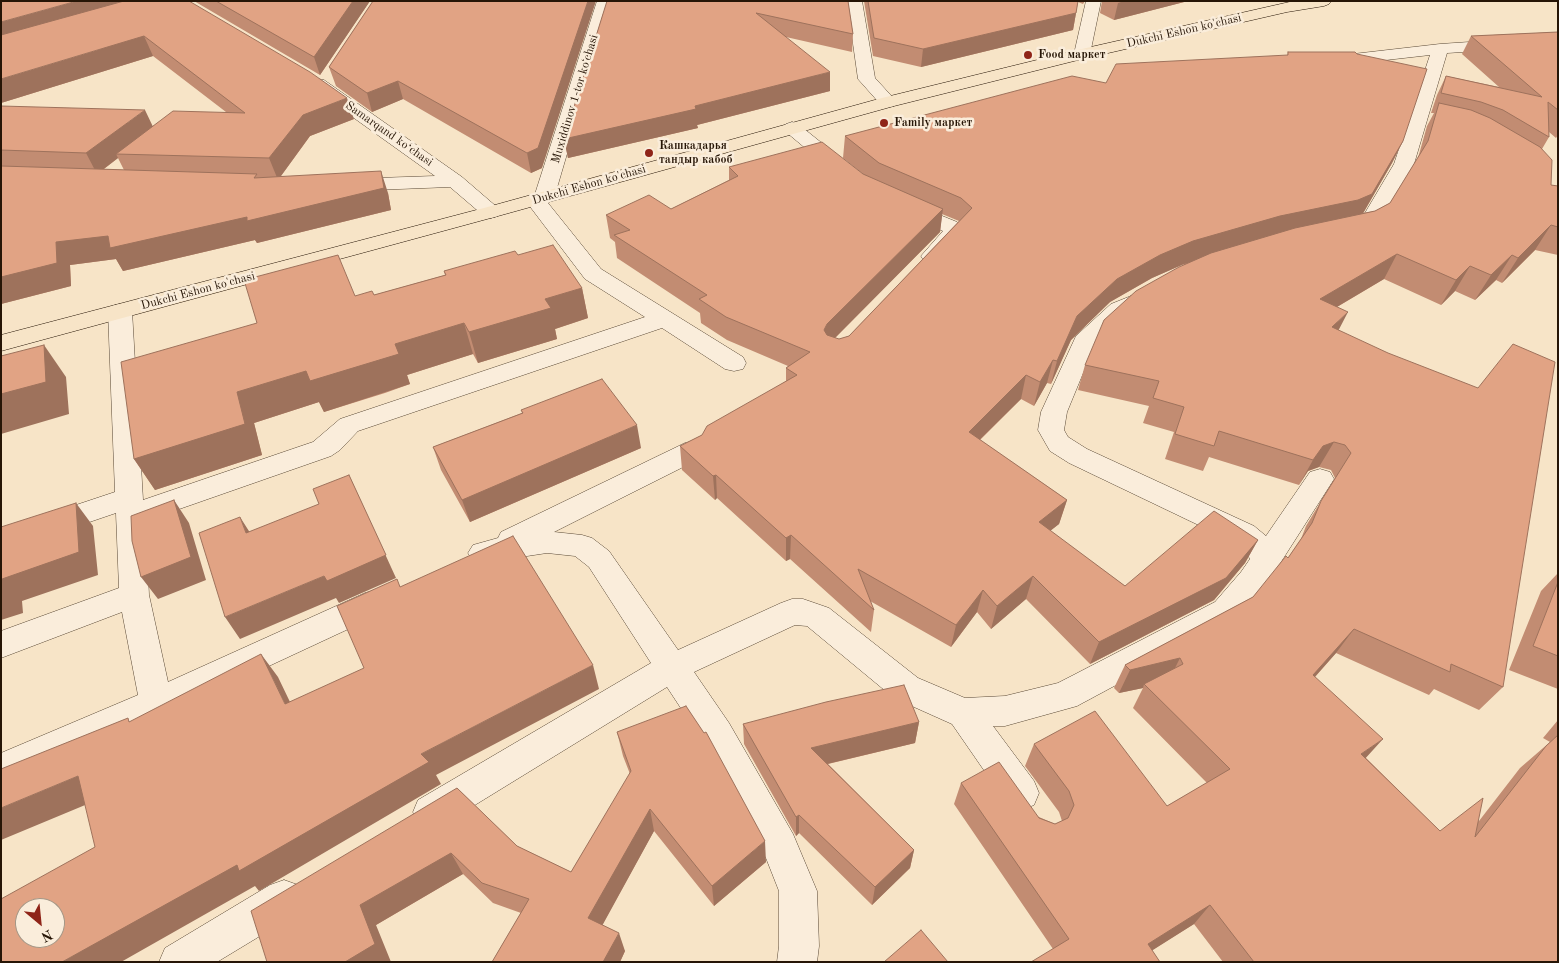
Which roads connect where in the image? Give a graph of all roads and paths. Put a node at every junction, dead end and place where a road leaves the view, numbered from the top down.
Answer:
1 (605, 1) edge
2 (854, 1) edge
3 (1094, 1) edge
4 (1324, 1) edge
5 (1558, 41) edge
6 (1440, 49) junction
7 (1082, 54) junction
8 (1313, 63) edge
9 (334, 72) edge
10 (307, 77) edge
11 (324, 88) junction
12 (888, 102) junction
13 (792, 128) junction
14 (854, 179) edge
15 (455, 181) junction
16 (330, 186) edge
17 (539, 199) junction
18 (887, 199) edge
19 (491, 212) junction
20 (1326, 236) edge
21 (918, 270) edge
22 (1153, 290) edge
23 (120, 311) junction
24 (664, 320) junction
25 (1, 343) edge
26 (734, 363) dead end
27 (694, 450) edge
28 (1320, 479) dead end
29 (129, 506) junction
30 (1, 541) edge
31 (490, 550) junction
32 (1266, 558) junction
33 (454, 567) edge
34 (399, 592) edge
35 (134, 595) junction
36 (1, 645) edge
37 (673, 668) junction
38 (906, 688) junction
39 (870, 696) edge
40 (156, 702) junction
41 (964, 713) junction
42 (1, 770) edge
43 (1038, 817) edge
44 (409, 825) edge
45 (307, 886) edge
46 (179, 962) edge
47 (797, 962) edge

1 - 17 street, Muxiddinov 1-tor koʻchasi
2 - 12 street
3 - 7 street
4 - 7 main road, Dukchi Eshon ko'chasi
5 - 6 street
6 - 8 street
6 - 20 street
7 - 12 main road, Dukchi Eshon ko'chasi
9 - 11 street
10 - 11 street, Samarqand ko‘chasi
11 - 15 street, Samarqand ko‘chasi
12 - 13 main road, Dukchi Eshon ko'chasi
13 - 14 street
13 - 17 main road, Dukchi Eshon ko'chasi
15 - 16 street
15 - 19 street, Samarqand ko‘chasi
17 - 19 main road, Dukchi Eshon ko'chasi
17 - 24 street
18 - 21 street
19 - 23 main road, Dukchi Eshon ko'chasi
22 - 32 street
23 - 25 main road, Dukchi Eshon ko'chasi
23 - 29 street
24 - 26 street
24 - 29 street
27 - 31 street
28 - 32 street
29 - 30 street
29 - 35 street
31 - 33 street
31 - 37 street
32 - 41 street
34 - 40 street
35 - 36 street
35 - 40 street
37 - 38 street
37 - 44 street
37 - 47 street
38 - 39 street
38 - 41 street
40 - 42 street
41 - 43 street
45 - 46 street

